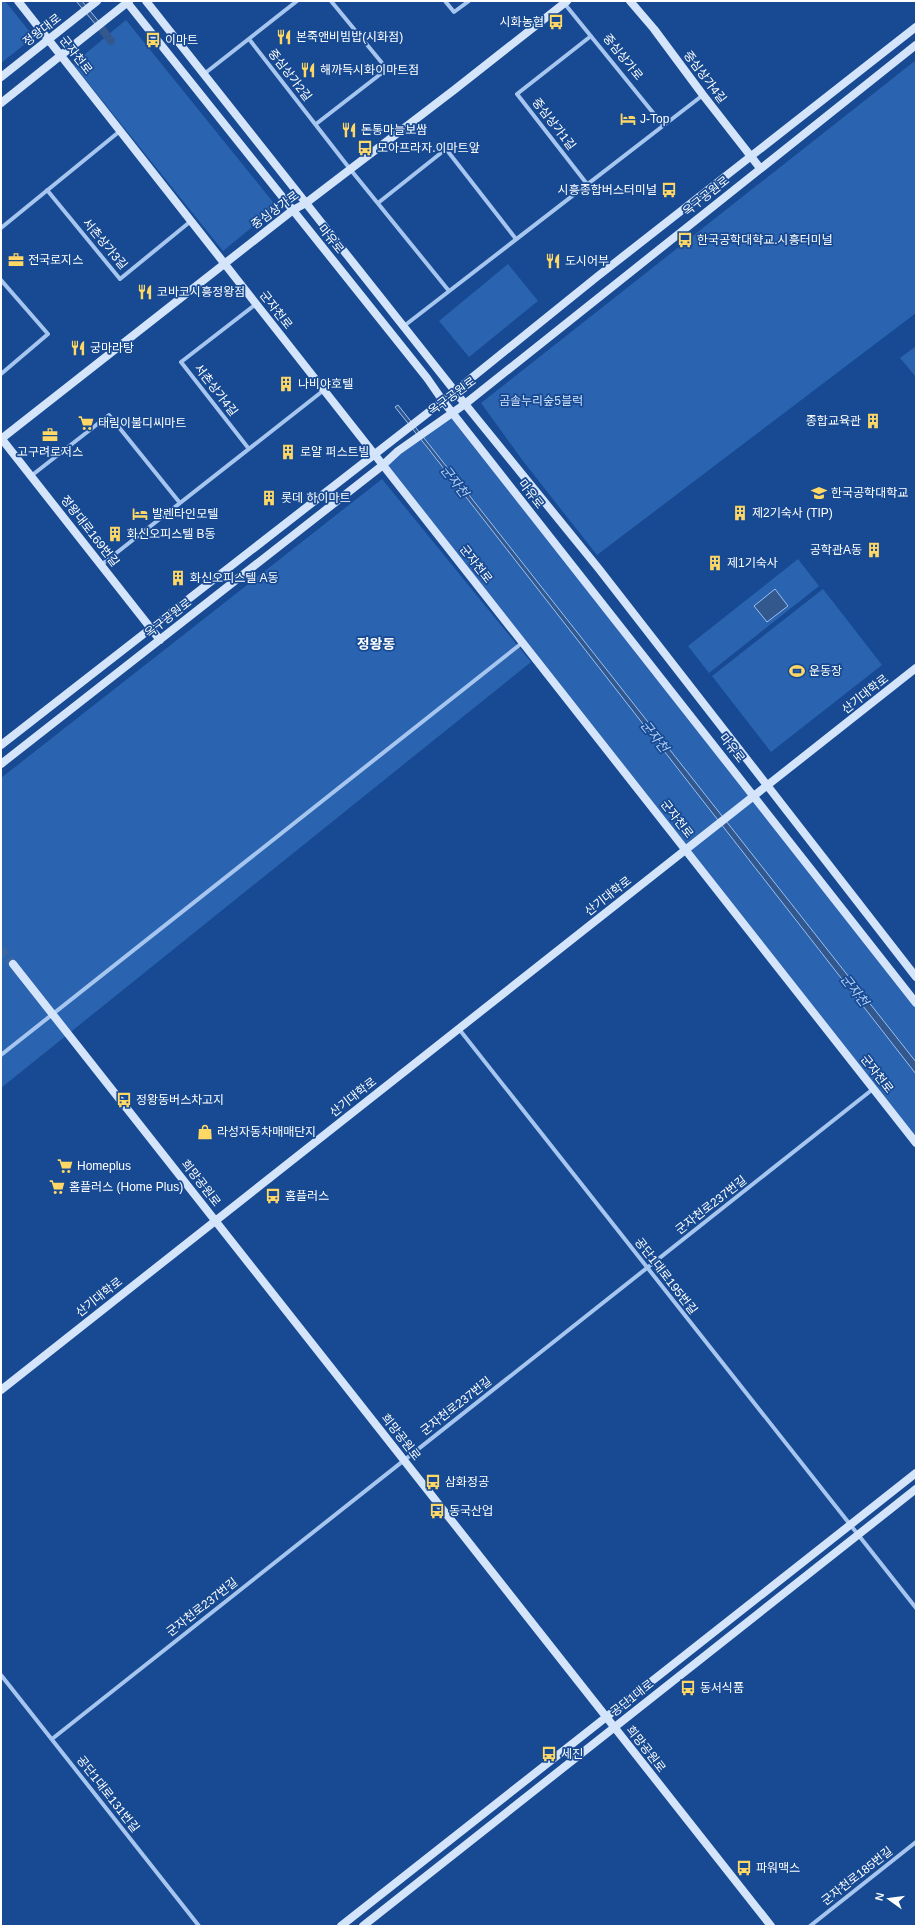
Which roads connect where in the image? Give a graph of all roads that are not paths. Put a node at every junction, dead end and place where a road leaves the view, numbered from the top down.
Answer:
1 (18, 1) edge
2 (97, 1) edge
3 (146, 1) edge
4 (297, 1) edge
5 (332, 1) edge
6 (445, 1) edge
7 (469, 1) edge
8 (630, 1) edge
9 (128, 2) edge
10 (565, 2) edge
11 (916, 27) edge
12 (591, 36) junction
13 (249, 39) junction
14 (48, 40) junction
15 (916, 45) edge
16 (60, 55) junction
17 (204, 74) junction
18 (1, 77) edge
19 (703, 95) junction
20 (1, 102) edge
21 (316, 124) junction
22 (664, 125) junction
23 (120, 131) junction
24 (752, 157) junction
25 (760, 168) junction
26 (350, 169) junction
27 (587, 184) junction
28 (47, 190) junction
29 (306, 203) junction
30 (378, 203) junction
31 (292, 210) junction
32 (191, 221) junction
33 (1, 228) edge
34 (516, 239) junction
35 (224, 263) junction
36 (1, 280) edge
37 (449, 291) junction
38 (256, 304) junction
39 (404, 326) junction
40 (1, 374) edge
41 (324, 390) junction
42 (455, 391) junction
43 (443, 401) junction
44 (465, 404) junction
45 (452, 413) junction
46 (1, 438) edge
47 (248, 449) junction
48 (374, 454) junction
49 (383, 465) junction
50 (31, 476) junction
51 (180, 503) junction
52 (101, 565) junction
53 (151, 628) junction
54 (160, 640) junction
55 (522, 642) junction
56 (916, 668) edge
57 (1, 745) edge
58 (1, 764) edge
59 (767, 786) junction
60 (754, 796) junction
61 (686, 850) junction
62 (13, 964) tunnel mouth
63 (916, 977) edge
64 (916, 1003) edge
65 (53, 1014) junction
66 (459, 1029) junction
67 (1, 1055) edge
68 (874, 1089) junction
69 (916, 1143) edge
70 (215, 1221) junction
71 (647, 1268) junction
72 (1, 1390) edge
73 (404, 1460) junction
74 (916, 1473) edge
75 (916, 1489) edge
76 (850, 1525) junction
77 (858, 1535) junction
78 (916, 1608) edge
79 (1, 1675) edge
80 (606, 1717) junction
81 (614, 1728) junction
82 (52, 1739) junction
83 (916, 1842) edge
84 (199, 1926) edge
85 (341, 1926) edge
86 (363, 1926) edge
87 (771, 1926) edge
88 (810, 1926) edge

1 - 14 street, 군자천로
2 - 14 street, 정왕대로
3 - 17 street, 마유로
4 - 13 street
5 - 21 street
6 - 7 street
8 - 19 street, 중심상가4길
9 - 16 street
9 - 31 street, 마유로
10 - 12 street, 중심상가로
10 - 26 street, 중심상가로
11 - 24 street, 옥구공원로
12 - 22 street, 중심상가로
12 - 27 street, 중심상가1길
13 - 17 street
13 - 21 street, 중심상가2길
14 - 16 street, 군자천로
14 - 18 street, 정왕대로
15 - 25 street, 옥구공원로
16 - 20 street
16 - 23 street, 군자천로
17 - 29 street, 마유로
19 - 22 street
19 - 24 street, 중심상가4길
21 - 26 street, 중심상가2길
22 - 27 street
23 - 28 street
23 - 32 street, 군자천로
24 - 25 street, 중심상가4길
24 - 42 street, 옥구공원로
25 - 44 street, 옥구공원로
26 - 29 street, 중심상가로
26 - 30 street
27 - 34 street
28 - 32 street, 서촌상가3길
28 - 33 street
29 - 31 street, 중심상가로
29 - 39 street, 마유로
30 - 34 street
30 - 37 street
31 - 35 street, 중심상가로
31 - 43 street, 마유로
32 - 35 street, 군자천로
34 - 37 street
35 - 38 street, 군자천로
35 - 46 street, 중심상가로
36 - 40 street
37 - 39 street
38 - 41 street, 군자천로
38 - 47 street, 서촌상가4길
39 - 42 street, 마유로
41 - 47 street
41 - 48 street, 군자천로
42 - 43 street, 옥구공원로
42 - 44 street, 마유로
43 - 45 street, 마유로
43 - 48 street, 옥구공원로
44 - 45 street, 옥구공원로
44 - 59 street, 마유로
45 - 49 street, 옥구공원로
45 - 60 street, 마유로
46 - 50 street, 정왕대로169번길
47 - 51 street
48 - 49 street, 군자천로
48 - 53 street, 옥구공원로
49 - 54 street, 옥구공원로
49 - 55 street, 군자천로
50 - 51 street
50 - 52 street, 정왕대로169번길
51 - 52 street
52 - 53 street, 정왕대로169번길
53 - 54 street, 정왕대로169번길
53 - 57 street, 옥구공원로
54 - 58 street, 옥구공원로
55 - 61 street, 군자천로
55 - 65 street
56 - 59 street, 산기대학로
59 - 60 street, 산기대학로
59 - 63 street, 마유로
60 - 61 street, 산기대학로
60 - 64 street, 마유로
61 - 66 street, 산기대학로
61 - 68 street, 군자천로
62 - 65 street, 희망공원로
65 - 67 street
65 - 70 street, 희망공원로
66 - 70 street, 산기대학로
66 - 71 street, 공단1대로195번길
68 - 69 street, 군자천로
68 - 71 street, 군자천로237번길
70 - 72 street, 산기대학로
70 - 73 street, 희망공원로
71 - 73 street, 군자천로237번길
71 - 76 street, 공단1대로195번길
73 - 80 street, 희망공원로
73 - 82 street, 군자천로237번길
74 - 76 street
75 - 77 street, 공단1대로
76 - 77 street, 공단1대로195번길
76 - 80 street
77 - 78 street, 공단1대로195번길
77 - 81 street, 공단1대로
79 - 82 street, 공단1대로131번길
80 - 81 street, 희망공원로
80 - 85 street
81 - 86 street, 공단1대로
81 - 87 street, 희망공원로
82 - 84 street, 공단1대로131번길
83 - 88 street, 군자천로185번길

